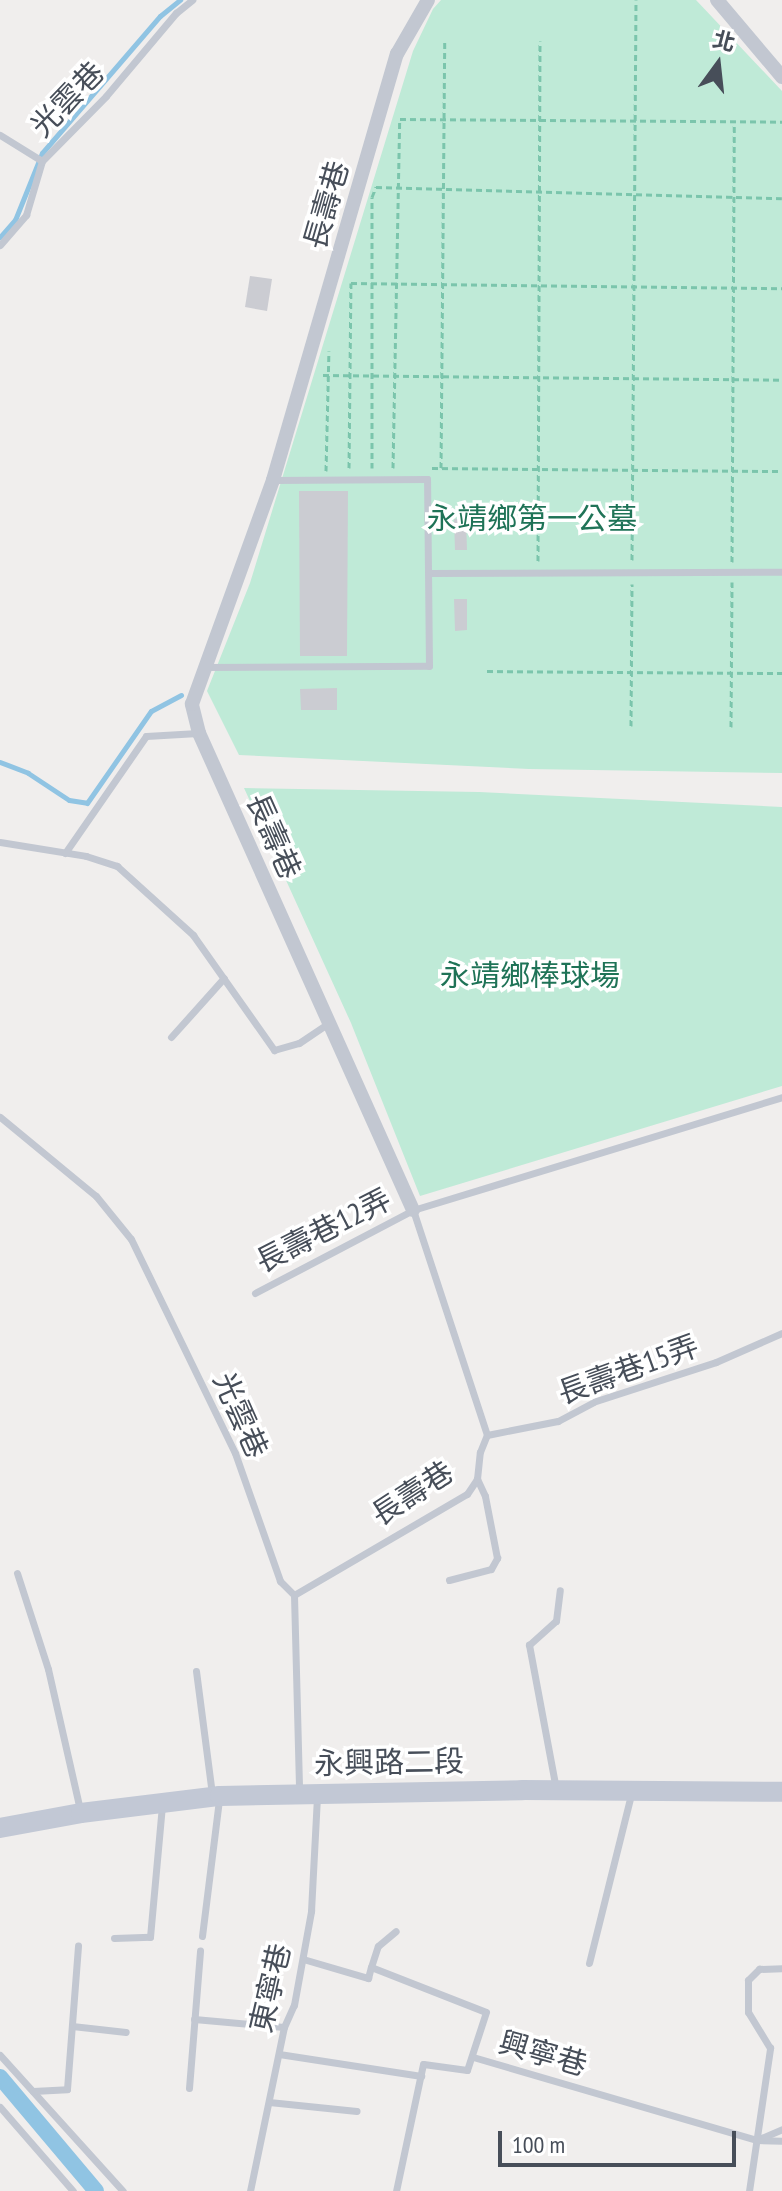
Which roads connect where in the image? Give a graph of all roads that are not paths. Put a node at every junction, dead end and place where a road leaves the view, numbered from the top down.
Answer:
1 (192, 0) edge
2 (428, 0) edge
3 (717, 0) edge
4 (782, 77) edge
5 (0, 135) edge
6 (38, 159) junction
7 (0, 245) edge
8 (273, 480) junction
9 (782, 572) edge
10 (429, 573) junction
11 (203, 667) junction
12 (199, 733) junction
13 (0, 842) edge
14 (65, 853) junction
15 (224, 978) junction
16 (329, 1023) junction
17 (171, 1037) dead end
18 (782, 1097) edge
19 (0, 1117) edge
20 (413, 1210) junction
21 (255, 1293) dead end
22 (782, 1333) edge
23 (487, 1435) junction
24 (477, 1479) junction
25 (17, 1573) dead end
26 (449, 1580) dead end
27 (560, 1590) dead end
28 (294, 1595) junction
29 (196, 1671) dead end
30 (556, 1791) junction
31 (632, 1792) junction
32 (782, 1792) edge
33 (308, 1793) junction
34 (216, 1796) junction
35 (162, 1803) junction
36 (81, 1813) junction
37 (0, 1828) edge
38 (396, 1931) dead end
39 (202, 1936) dead end
40 (114, 1938) dead end
41 (78, 1945) dead end
42 (200, 1950) dead end
43 (303, 1959) junction
44 (589, 1963) dead end
45 (371, 1967) junction
46 (782, 1968) edge
47 (194, 2019) junction
48 (72, 2026) junction
49 (284, 2027) junction
50 (126, 2032) dead end
51 (279, 2054) junction
52 (0, 2055) edge
53 (473, 2057) junction
54 (421, 2076) junction
55 (189, 2088) dead end
56 (33, 2091) junction
57 (269, 2102) junction
58 (0, 2107) edge
59 (357, 2111) dead end
60 (0, 2122) edge
61 (14, 2123) junction
62 (782, 2129) edge
63 (757, 2140) junction
64 (782, 2141) edge
65 (73, 2191) edge
66 (123, 2191) edge
67 (250, 2191) edge
68 (396, 2191) edge
69 (749, 2191) edge

1 - 6 lane, 光雲巷
2 - 8 street, 長壽巷
3 - 4 street
5 - 6 lane
6 - 7 lane, 光雲巷
8 - 10 lane
8 - 11 street, 長壽巷
9 - 10 lane
10 - 11 lane
11 - 12 street, 長壽巷
12 - 14 lane
12 - 16 street, 長壽巷
13 - 14 lane
14 - 15 lane
15 - 16 lane
15 - 17 lane
16 - 20 street, 長壽巷
18 - 20 lane, 長壽巷12弄
19 - 28 lane, 光雲巷
20 - 21 lane, 長壽巷12弄
20 - 23 lane, 長壽巷
22 - 23 lane, 長壽巷15弄
23 - 24 lane, 長壽巷
24 - 26 lane
24 - 28 lane, 長壽巷
25 - 36 lane
27 - 30 lane
28 - 33 lane
29 - 34 lane
30 - 31 street, 永興路二段
30 - 33 street, 永興路二段
31 - 32 street, 永興路二段
31 - 44 lane
33 - 34 street, 永興路二段
33 - 43 lane, 東寧巷
34 - 35 street, 永興路二段
34 - 39 lane
35 - 36 street, 永興路二段
35 - 40 lane
36 - 37 street, 永興路二段
38 - 45 lane
41 - 48 lane
42 - 47 lane
43 - 45 lane
43 - 49 lane, 東寧巷
45 - 53 lane
46 - 63 lane
47 - 49 lane
47 - 55 lane
48 - 50 lane
48 - 56 lane
49 - 51 lane, 東寧巷
51 - 54 lane
51 - 57 lane, 東寧巷
52 - 56 lane
53 - 54 lane, 興寧巷
53 - 63 lane, 興寧巷
54 - 68 lane
56 - 66 lane
57 - 59 lane
57 - 67 lane, 東寧巷
58 - 61 lane
60 - 61 lane
61 - 65 lane
62 - 63 lane
63 - 64 lane, 興寧巷
63 - 69 lane

